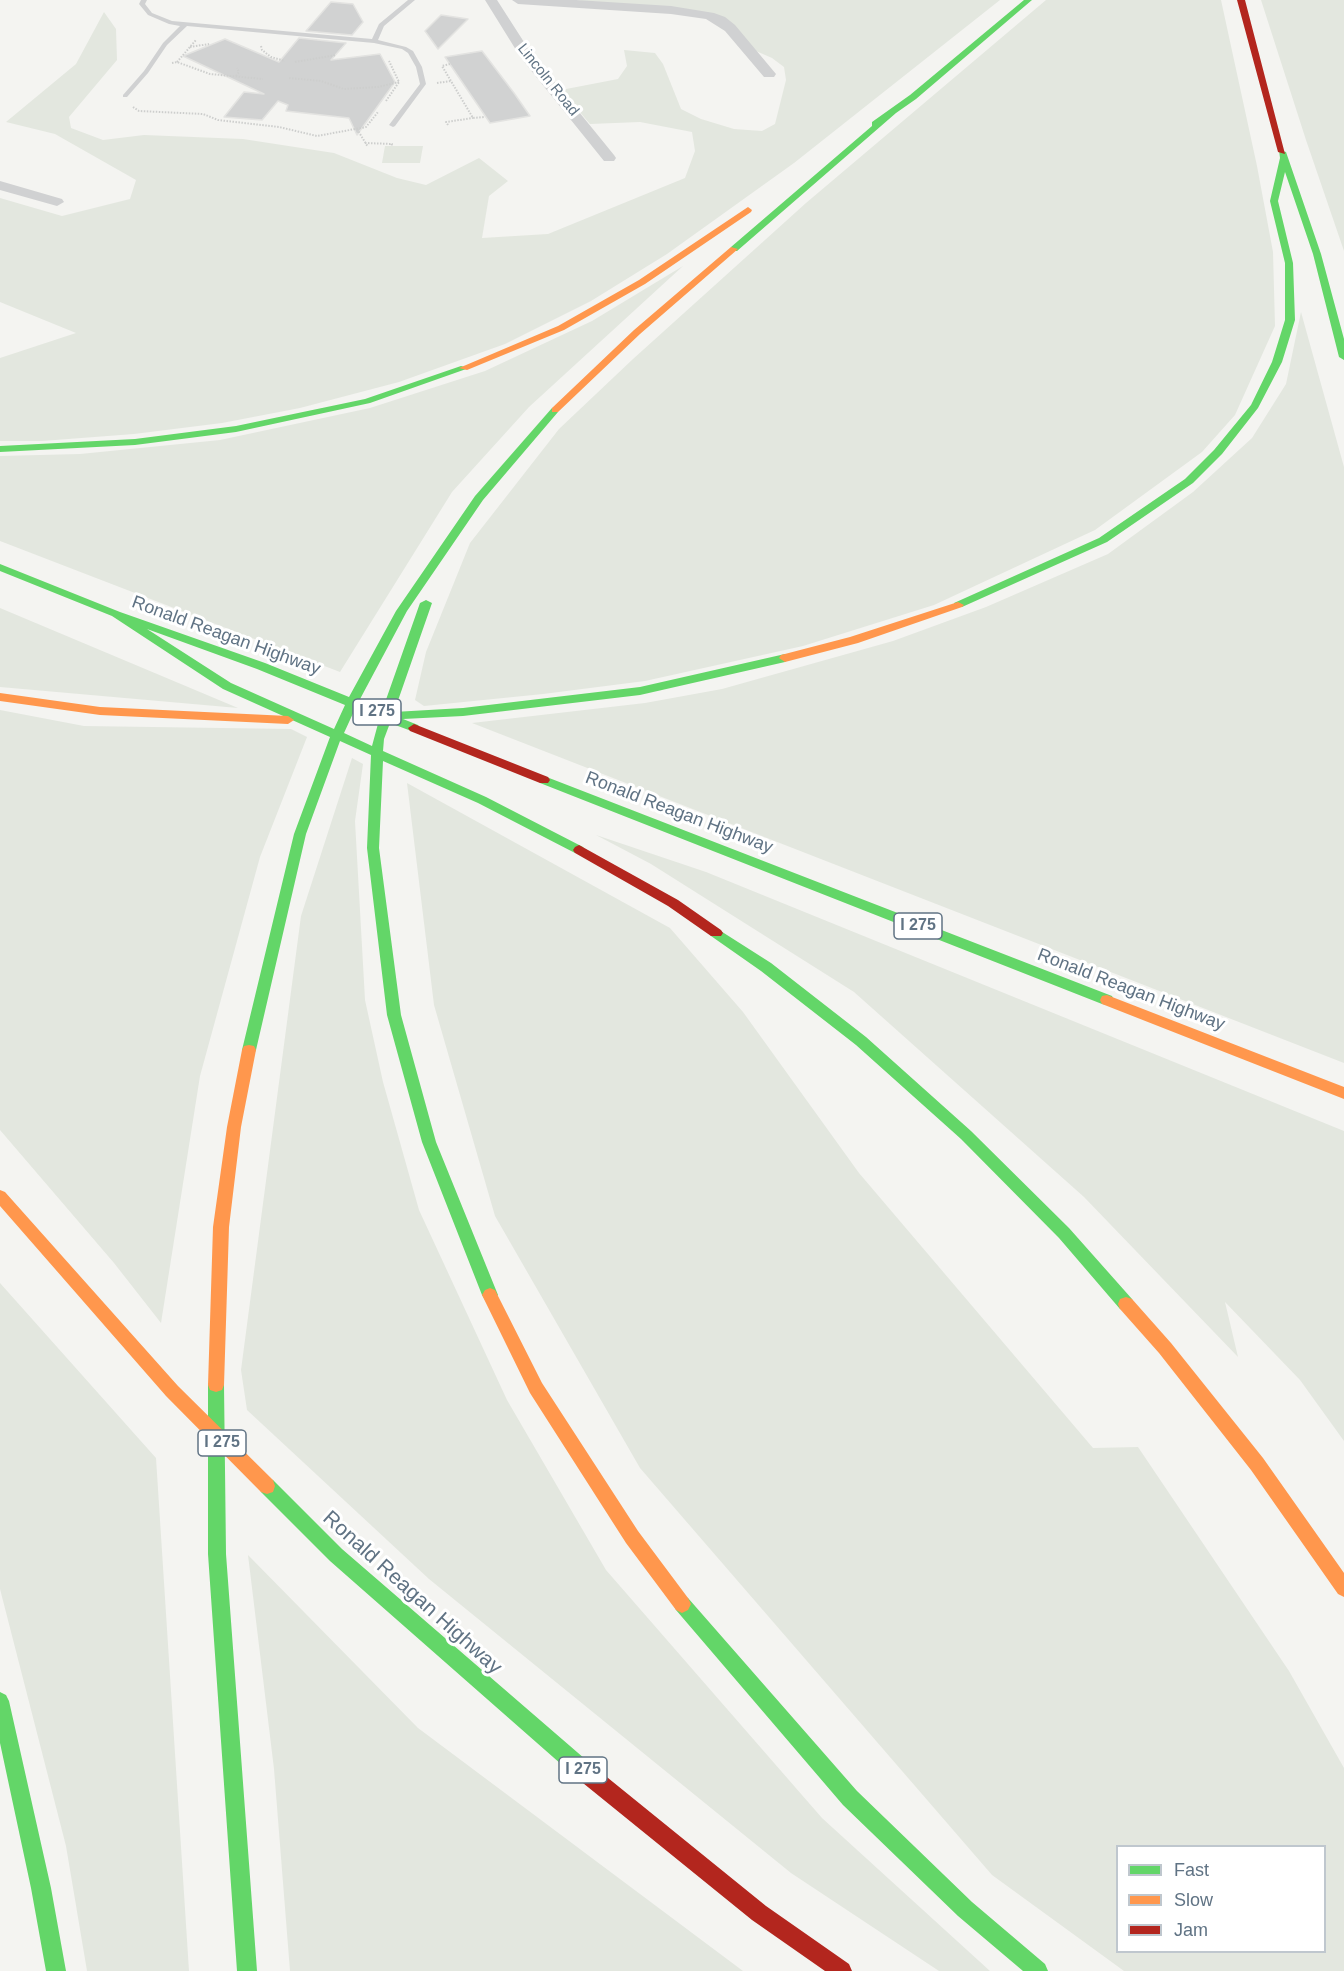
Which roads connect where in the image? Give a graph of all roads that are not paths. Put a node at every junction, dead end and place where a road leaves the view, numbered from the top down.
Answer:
1 (144, 0) edge
2 (412, 0) edge
3 (491, 0) edge
4 (518, 0) edge
5 (1028, 0) edge
6 (1241, 0) edge
7 (184, 25) junction
8 (374, 41) junction
9 (770, 74) dead end
10 (125, 96) dead end
11 (892, 113) junction
12 (393, 125) dead end
13 (609, 158) dead end
14 (1284, 158) junction
15 (796, 177) dead end
16 (0, 185) edge
17 (57, 202) dead end
18 (757, 204) dead end
19 (1344, 357) edge
20 (0, 449) edge
21 (446, 544) junction
22 (0, 567) edge
23 (116, 614) junction
24 (0, 697) edge
25 (1344, 1093) edge
26 (0, 1196) edge
27 (1344, 1588) edge
28 (0, 1701) edge
29 (56, 1971) edge
30 (247, 1971) edge
31 (842, 1971) edge
32 (1038, 1971) edge

1 - 7 lane
2 - 8 lane
3 - 13 street, Lincoln Road
4 - 9 street
5 - 11 highway
6 - 14 highway
7 - 8 lane
7 - 10 lane
8 - 12 lane
11 - 15 highway
11 - 21 highway
14 - 19 highway
14 - 24 highway
16 - 17 street
18 - 20 highway
21 - 30 highway
21 - 32 highway
22 - 23 highway, Ronald Reagan Highway / I 275
23 - 25 highway, Ronald Reagan Highway / I 275
23 - 27 highway
26 - 31 highway, Ronald Reagan Highway / I 275
28 - 29 highway

